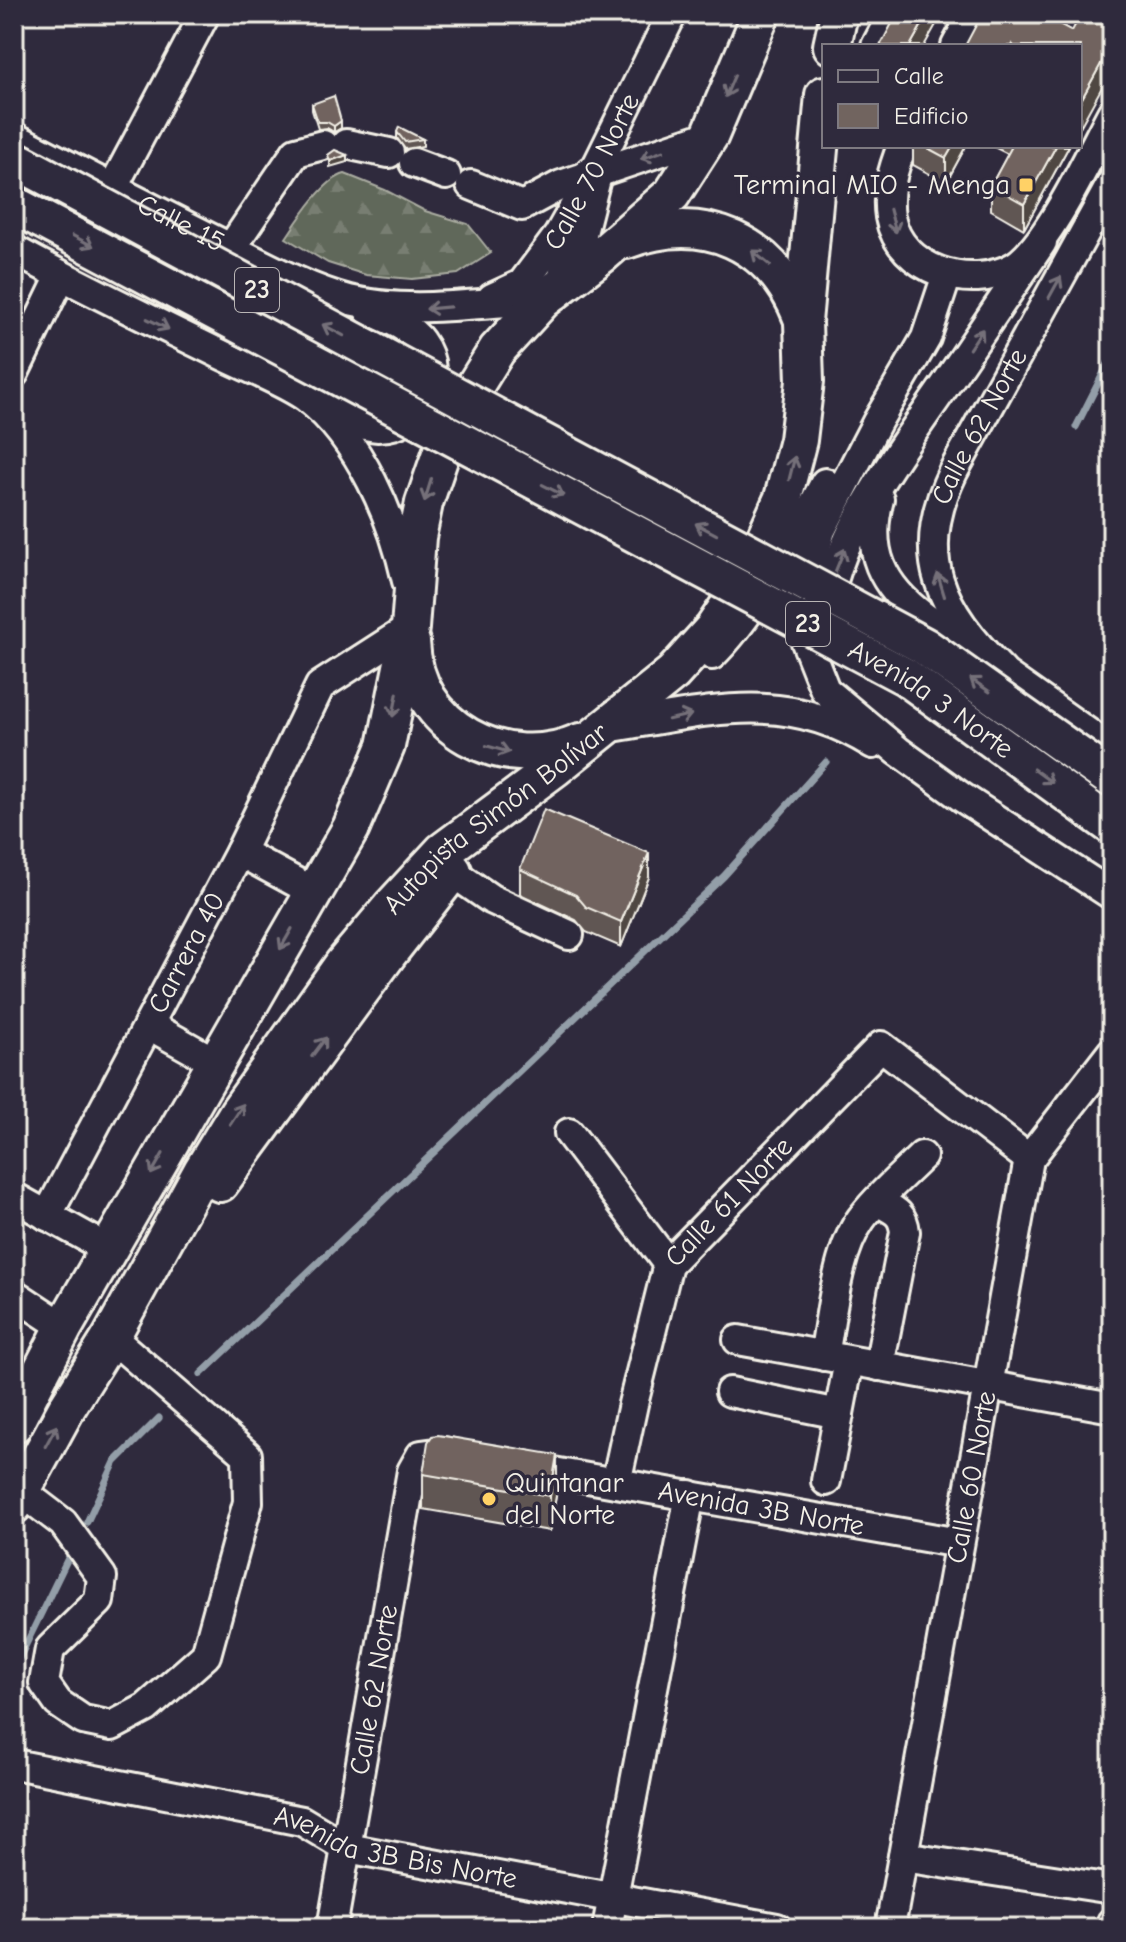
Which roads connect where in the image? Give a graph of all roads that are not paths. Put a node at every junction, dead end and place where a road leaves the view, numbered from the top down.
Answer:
1 (205, 14) edge
2 (672, 14) edge
3 (761, 14) edge
4 (839, 14) edge
5 (893, 14) edge
6 (973, 14) edge
7 (832, 44) edge
8 (877, 44) edge
9 (957, 44) edge
10 (1112, 113) edge
11 (822, 124) edge
12 (710, 135) junction
13 (14, 137) edge
14 (901, 148) edge
15 (820, 154) edge
16 (14, 159) edge
17 (593, 174) junction
18 (1112, 183) edge
19 (112, 189) junction
20 (14, 205) edge
21 (1042, 242) junction
22 (231, 248) junction
23 (14, 250) edge
24 (604, 253) junction
25 (947, 275) junction
26 (61, 276) junction
27 (555, 290) junction
28 (348, 299) junction
29 (484, 302) junction
30 (803, 322) junction
31 (14, 373) edge
32 (306, 397) junction
33 (500, 420) joint
34 (885, 477) junction
35 (411, 617) junction
36 (1002, 671) junction
37 (854, 714) junction
38 (603, 728) junction
39 (1112, 750) edge
40 (1112, 779) edge
41 (514, 798) junction
42 (1112, 826) edge
43 (240, 852) junction
44 (452, 872) junction
45 (314, 892) junction
46 (1112, 895) edge
47 (1112, 910) edge
48 (569, 935) dead end
49 (149, 1025) junction
50 (1112, 1052) edge
51 (215, 1062) junction
52 (569, 1133) dead end
53 (922, 1156) dead end
54 (1029, 1159) junction
55 (14, 1197) edge
56 (877, 1201) junction
57 (47, 1216) junction
58 (108, 1249) junction
59 (668, 1264) junction
60 (14, 1294) edge
61 (64, 1327) junction
62 (111, 1337) junction
63 (738, 1340) dead end
64 (837, 1358) junction
65 (879, 1366) junction
66 (988, 1387) junction
67 (730, 1392) dead end
68 (1112, 1408) edge
69 (839, 1414) junction
70 (14, 1424) edge
71 (421, 1455) joint
72 (826, 1481) dead end
73 (616, 1483) junction
74 (690, 1495) junction
75 (17, 1498) edge
76 (959, 1543) junction
77 (14, 1764) edge
78 (347, 1848) junction
79 (903, 1857) junction
80 (1112, 1889) edge
81 (612, 1898) junction
82 (745, 1925) edge
83 (332, 1928) edge
84 (607, 1928) edge
85 (777, 1928) edge
86 (890, 1928) edge

1 - 19 street
2 - 17 street, Calle 70 Norte
3 -> 12 main road
4 - 7 main road
5 - 8 street
6 - 9 street
10 - 21 street
11 - 15 main road, Autopista Simón Bolívar
12 -> 17 street
12 - 24 main road
13 - 19 street, Calle 15
14 -> 25 street
15 - 30 main road, Autopista Simón Bolívar
33 -> 16 main road, Calle 15 / 23, bridge
17 - 22 street
17 - 27 main road
17 - 29 street, Calle 70 Norte
36 -> 18 street, Calle 62 Norte
19 - 22 street, Calle 15
20 -> 42 main road, Avenida 3 Norte / 23, bridge
21 - 25 street
34 -> 21 street
22 - 28 street, Calle 15
23 - 26 street
24 - 27 main road
30 -> 24 main road
25 - 37 street
25 - 38 street
26 - 31 street
26 -> 32 street
27 - 29 street, Calle 15
27 -> 35 main road
29 -> 28 street, Calle 15
28 - 32 street
38 -> 30 main road, Autopista Simón Bolívar
32 - 35 street
40 -> 33 main road, Avenida 3 Norte / 23, bridge
34 - 36 street
37 -> 34 street
35 -> 38 main road
35 - 43 street, Carrera 40
35 -> 45 main road
36 - 39 street
37 - 46 street
38 - 41 main road, Autopista Simón Bolívar
38 -> 47 street
41 - 44 main road
62 -> 41 main road, Autopista Simón Bolívar
43 - 45 street
43 - 49 street, Carrera 40
44 - 48 street
62 -> 44 main road
45 -> 51 main road
49 - 51 street
49 - 57 street, Carrera 40
50 - 54 street, Calle 60 Norte
51 -> 58 main road
52 - 59 street
53 - 56 street
54 - 59 street, Calle 61 Norte
54 - 66 street, Calle 60 Norte
55 - 57 street
56 - 64 street
56 - 65 street
57 - 58 street
58 - 61 main road
59 - 73 street, Calle 61 Norte
60 - 61 street
61 - 70 main road
75 -> 62 main road, Autopista Simón Bolívar
62 - 75 street
63 - 64 street
64 - 65 street
64 - 69 street
65 - 66 street
66 - 68 street
66 - 76 street, Calle 60 Norte
67 - 69 street
69 - 72 street
71 - 73 street, Avenida 3B Norte
71 - 78 street, Calle 62 Norte
73 - 74 street, Avenida 3B Norte
74 - 76 street, Avenida 3B Norte
74 - 81 street
76 - 79 street, Calle 60 Norte
77 - 78 street, Avenida 3B Bis Norte
78 - 81 street, Avenida 3B Bis Norte
78 - 83 street, Calle 62 Norte
79 - 80 street
79 - 86 street, Calle 60 Norte
81 - 82 street, Avenida 3B Bis Norte
81 - 84 street
82 - 85 street, Avenida 3B Bis Norte

